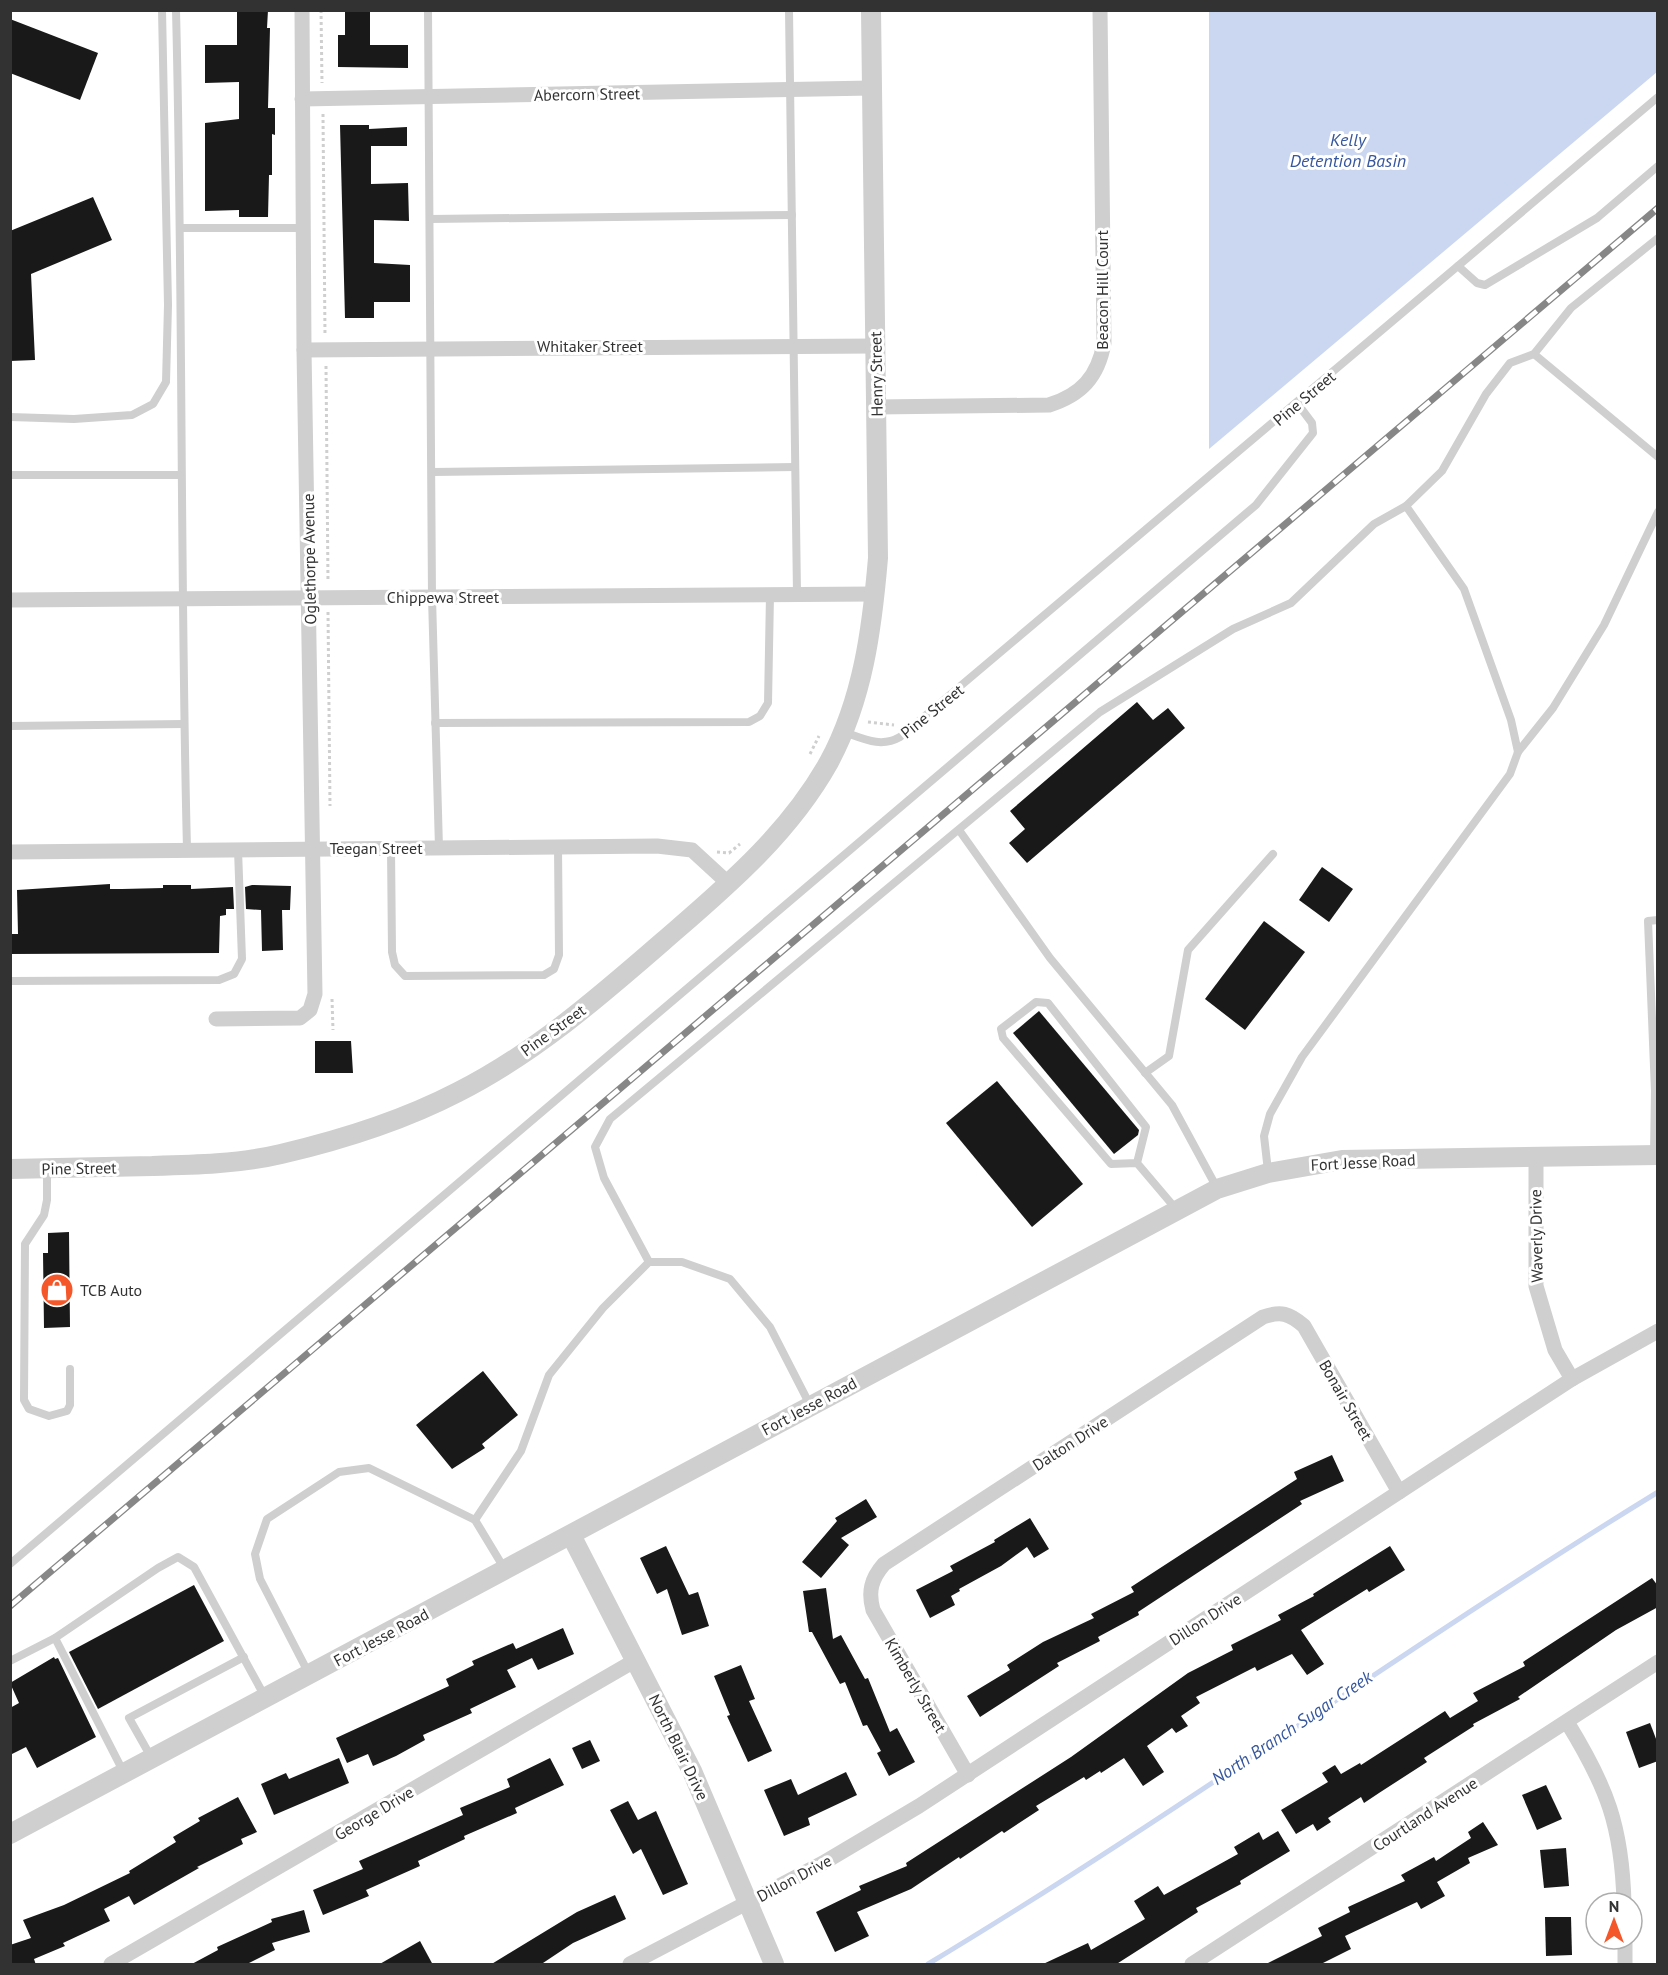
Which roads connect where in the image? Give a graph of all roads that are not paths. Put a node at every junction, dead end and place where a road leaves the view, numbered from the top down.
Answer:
1 (162, 10) edge
2 (176, 10) edge
3 (302, 10) edge
4 (428, 10) edge
5 (789, 10) edge
6 (871, 10) edge
7 (1100, 10) edge
8 (872, 88) junction
9 (788, 89) junction
10 (428, 97) junction
11 (1658, 97) edge
12 (302, 99) junction
13 (1658, 166) edge
14 (792, 215) junction
15 (430, 219) junction
16 (181, 228) junction
17 (303, 228) junction
18 (1658, 238) edge
19 (1458, 266) junction
20 (794, 345) junction
21 (876, 346) junction
22 (432, 347) junction
23 (304, 350) junction
24 (1534, 354) junction
25 (1297, 403) junction
26 (876, 407) junction
27 (10, 417) edge
28 (1658, 457) edge
29 (795, 467) junction
30 (433, 472) junction
31 (10, 475) edge
32 (180, 475) junction
33 (1406, 506) junction
34 (1658, 512) edge
35 (797, 594) junction
36 (875, 594) junction
37 (770, 596) junction
38 (432, 597) junction
39 (181, 599) junction
40 (309, 599) junction
41 (10, 600) edge
42 (435, 723) junction
43 (183, 724) junction
44 (10, 726) edge
45 (843, 732) junction
46 (1518, 752) junction
47 (959, 830) junction
48 (558, 847) junction
49 (312, 848) junction
50 (391, 848) junction
51 (439, 848) junction
52 (187, 849) junction
53 (238, 850) junction
54 (10, 852) edge
55 (1273, 854) dead end
56 (729, 884) junction
57 (1658, 920) edge
58 (10, 981) edge
59 (216, 1019) dead end
60 (1145, 1073) junction
61 (1656, 1155) edge
62 (1536, 1156) junction
63 (1137, 1162) junction
64 (47, 1168) junction
65 (10, 1169) edge
66 (1268, 1173) junction
67 (1217, 1189) junction
68 (1176, 1210) junction
69 (648, 1263) junction
70 (1287, 1314) joint
71 (1658, 1331) edge
72 (70, 1369) dead end
73 (1572, 1379) junction
74 (810, 1405) junction
75 (1399, 1492) junction
76 (475, 1520) junction
77 (571, 1535) junction
78 (10, 1564) edge
79 (505, 1570) junction
80 (870, 1594) joint
81 (55, 1638) junction
82 (244, 1657) junction
83 (636, 1660) junction
84 (10, 1661) edge
85 (1658, 1662) edge
86 (310, 1675) junction
87 (266, 1698) junction
88 (1567, 1722) junction
89 (152, 1758) junction
90 (124, 1773) junction
91 (968, 1775) junction
92 (10, 1834) edge
93 (1624, 1891) edge
94 (749, 1902) junction
95 (111, 1965) edge
96 (630, 1965) edge
97 (774, 1965) edge
98 (1192, 1965) edge

1 - 27 lane
2 - 16 lane
3 - 12 street, Oglethorpe Avenue
4 - 10 lane
5 - 9 lane
6 - 8 street, Henry Street
7 - 26 street, Beacon Hill Court
8 - 9 street, Abercorn Street
8 - 21 street, Henry Street
9 - 10 street, Abercorn Street
9 - 14 lane
10 - 12 street, Abercorn Street
10 - 15 lane
11 - 19 lane, Pine Street
12 - 17 street, Oglethorpe Avenue
13 - 19 lane
14 - 15 lane
14 - 20 lane
15 - 22 lane
16 - 17 lane
16 - 32 lane
17 - 23 street, Oglethorpe Avenue
18 - 24 lane
19 - 25 lane, Pine Street
20 - 21 street, Whitaker Street
20 - 22 street, Whitaker Street
20 - 29 lane
21 - 26 street, Henry Street
22 - 23 street, Whitaker Street
22 - 30 lane
23 - 40 street, Oglethorpe Avenue
24 - 28 lane
24 - 33 lane
25 - 45 lane, Pine Street
25 - 78 lane
26 - 36 street, Henry Street
29 - 30 lane
29 - 35 lane
30 - 38 lane
31 - 32 lane
32 - 39 lane
33 - 46 lane
33 - 47 lane
34 - 46 lane
35 - 36 street, Chippewa Street
35 - 37 street, Chippewa Street
36 - 45 street, Henry Street
37 - 38 street, Chippewa Street
37 - 42 lane
38 - 40 street, Chippewa Street
38 - 42 lane
39 - 40 street, Chippewa Street
39 - 41 street, Chippewa Street
39 - 43 lane
40 - 49 street, Oglethorpe Avenue
42 - 51 lane
43 - 44 lane
43 - 52 lane
45 - 56 street, Pine Street
46 - 66 lane
47 - 60 lane
47 - 69 lane
48 - 50 lane
48 - 51 street, Teegan Street
48 - 56 street, Teegan Street
49 - 50 street, Teegan Street
49 - 53 street, Teegan Street
49 - 59 street, Oglethorpe Avenue
50 - 51 street, Teegan Street
52 - 53 street, Teegan Street
52 - 54 street, Teegan Street
53 - 58 lane
55 - 60 lane
56 - 64 street, Pine Street
57 - 61 lane
60 - 67 lane
61 - 62 street, Fort Jesse Road
62 - 66 street, Fort Jesse Road
62 - 73 street, Waverly Drive
63 - 63 lane
63 - 68 lane
64 - 65 street, Pine Street
64 - 72 lane
66 - 67 street, Fort Jesse Road
67 - 68 street, Fort Jesse Road
68 - 74 street, Fort Jesse Road
69 - 74 lane
69 - 76 lane
70 - 75 street, Bonair Street
70 - 80 street, Dalton Drive
71 - 73 street, Dillon Drive
73 - 75 street, Dillon Drive
74 - 77 street, Fort Jesse Road
75 - 91 street, Dillon Drive
76 - 79 lane
76 - 86 lane
77 - 79 street, Fort Jesse Road
77 - 83 street, North Blair Drive
79 - 86 street, Fort Jesse Road
80 - 91 street, Kimberly Street
81 - 82 lane
81 - 84 lane
81 - 90 lane
82 - 87 lane
82 - 89 lane
83 - 94 street, North Blair Drive
83 - 95 street, George Drive
85 - 88 street, Courtland Avenue
86 - 87 street, Fort Jesse Road
87 - 89 street, Fort Jesse Road
88 - 93 street
88 - 98 street, Courtland Avenue
89 - 90 street, Fort Jesse Road
90 - 92 street, Fort Jesse Road
91 - 94 street, Dillon Drive
94 - 96 street, Dillon Drive
94 - 97 street, North Blair Drive

